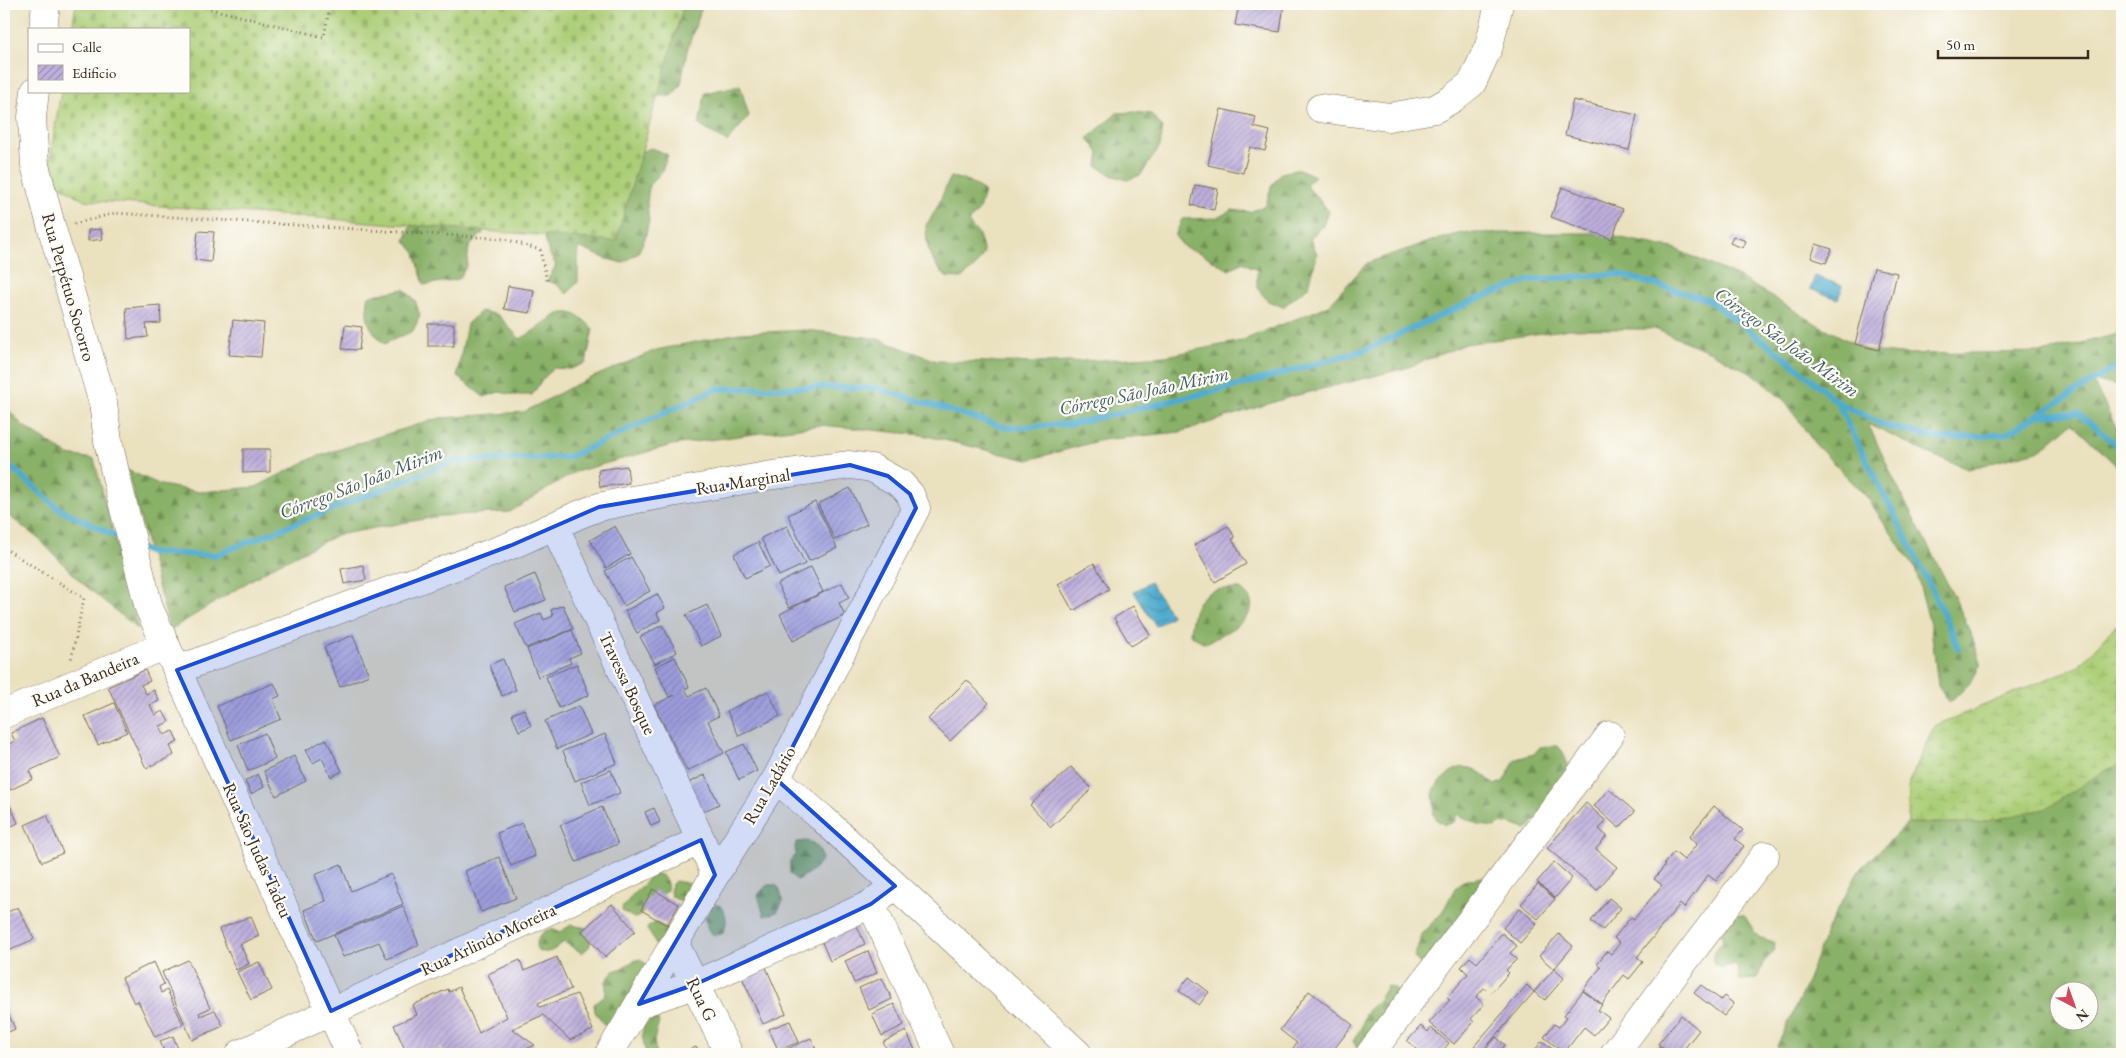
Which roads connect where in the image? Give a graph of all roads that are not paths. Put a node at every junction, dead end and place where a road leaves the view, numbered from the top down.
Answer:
1 (46, 4) edge
2 (1499, 4) edge
3 (43, 28) edge
4 (35, 92) edge
5 (1320, 108) dead end
6 (916, 508) joint
7 (556, 526) junction
8 (138, 568) joint
9 (166, 645) junction
10 (177, 670) junction
11 (4, 714) edge
12 (1610, 736) dead end
13 (776, 779) junction
14 (701, 840) junction
15 (1764, 855) dead end
16 (715, 875) junction
17 (895, 886) junction
18 (870, 904) junction
19 (675, 944) junction
20 (696, 984) junction
21 (639, 1004) junction
22 (331, 1011) junction
23 (240, 1054) edge
24 (350, 1054) edge
25 (609, 1054) edge
26 (729, 1054) edge
27 (940, 1054) edge
28 (1078, 1054) edge
29 (1370, 1054) edge
30 (1614, 1054) edge

1 - 3 street
2 - 5 street
4 - 8 street, Rua Perpétuo Socorro
6 - 7 street, Rua Marginal
6 - 13 street, Rua Ladário
7 - 10 street, Rua Marginal
7 - 14 street, Travessa Bosque
8 - 9 street, Rua São Judas Tadeu
9 - 10 street, Rua São Judas Tadeu
9 - 11 street, Rua da Bandeira
10 - 22 street, Rua São Judas Tadeu
12 - 29 street
13 - 16 street, Rua Ladário
13 - 17 street
14 - 16 street
14 - 22 street, Rua Arlindo Moreira
15 - 30 street
16 - 19 street, Rua Ladário
17 - 18 street
17 - 28 street
18 - 20 street
18 - 27 street
19 - 20 street, Rua G
19 - 21 street, Rua Ladário
20 - 21 street
20 - 26 street, Rua G
21 - 25 street, Rua Ladário
22 - 23 street, Rua Arlindo Moreira
22 - 24 street, Rua São Judas Tadeu

